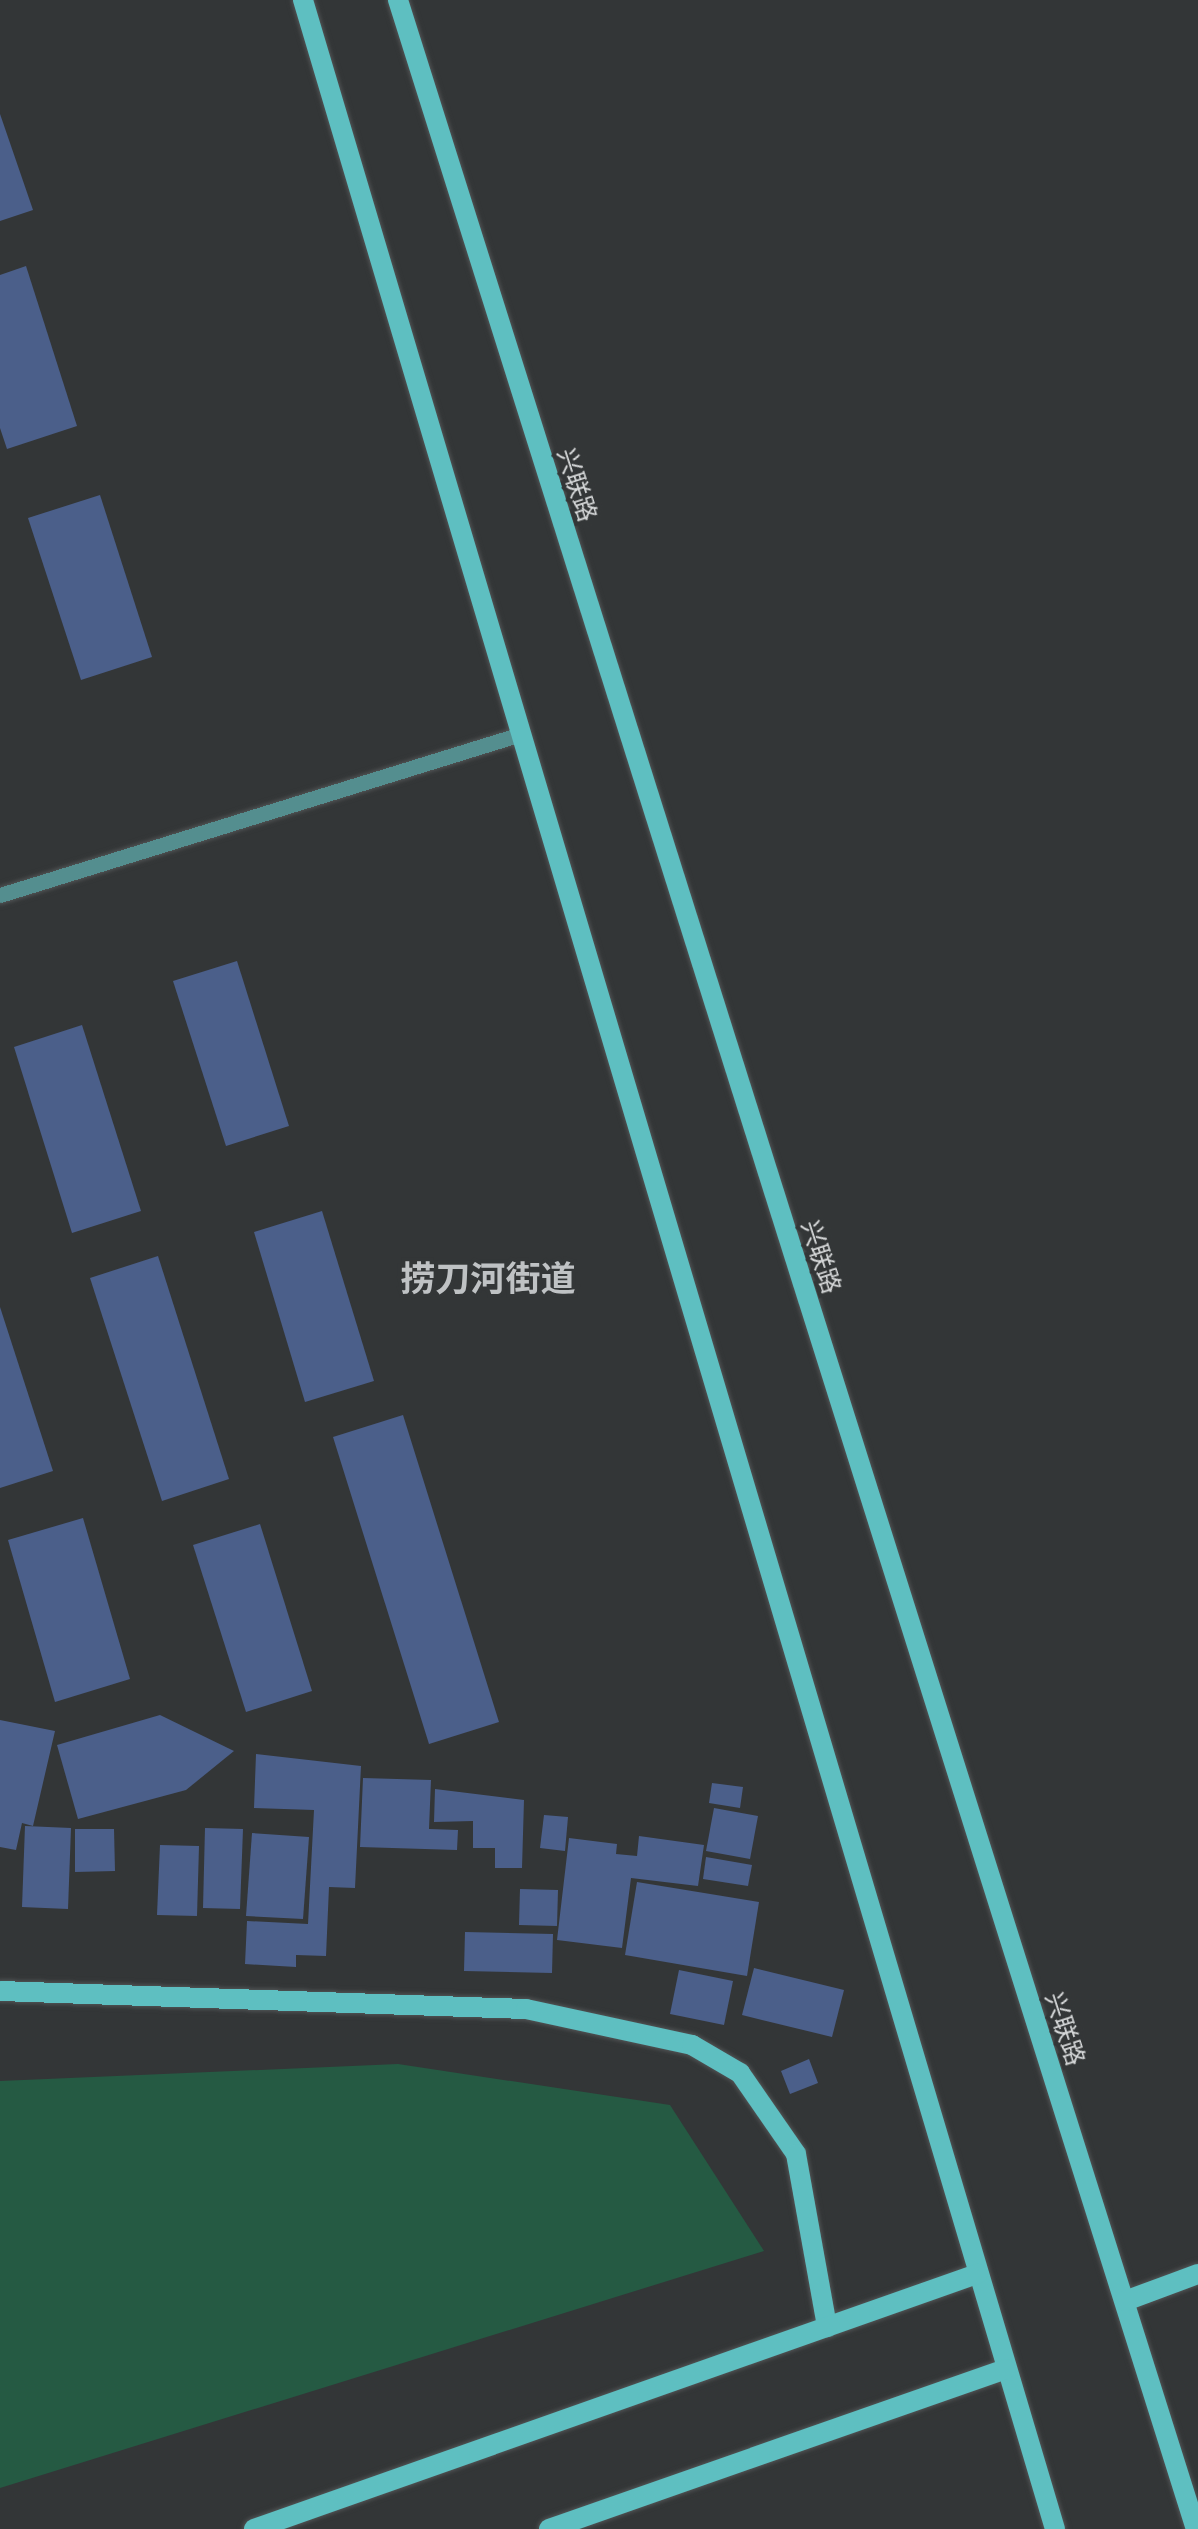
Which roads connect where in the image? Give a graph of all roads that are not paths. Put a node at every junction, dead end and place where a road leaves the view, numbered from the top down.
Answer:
1 (304, 0) edge
2 (398, 0) edge
3 (521, 734) junction
4 (0, 895) edge
5 (0, 1991) edge
6 (977, 2274) junction
7 (1198, 2274) edge
8 (1125, 2301) junction
9 (828, 2327) junction
10 (1006, 2368) junction
11 (254, 2529) edge
12 (549, 2529) edge
13 (1054, 2529) edge
14 (1196, 2529) edge

1 - 3 main road
2 - 8 main road, 兴联路
3 - 4 lane
3 - 6 main road
5 - 9 main road
6 - 9 main road
6 - 10 main road
7 - 8 main road
8 - 14 main road, 兴联路
9 - 11 main road
10 - 12 main road
10 - 13 main road

